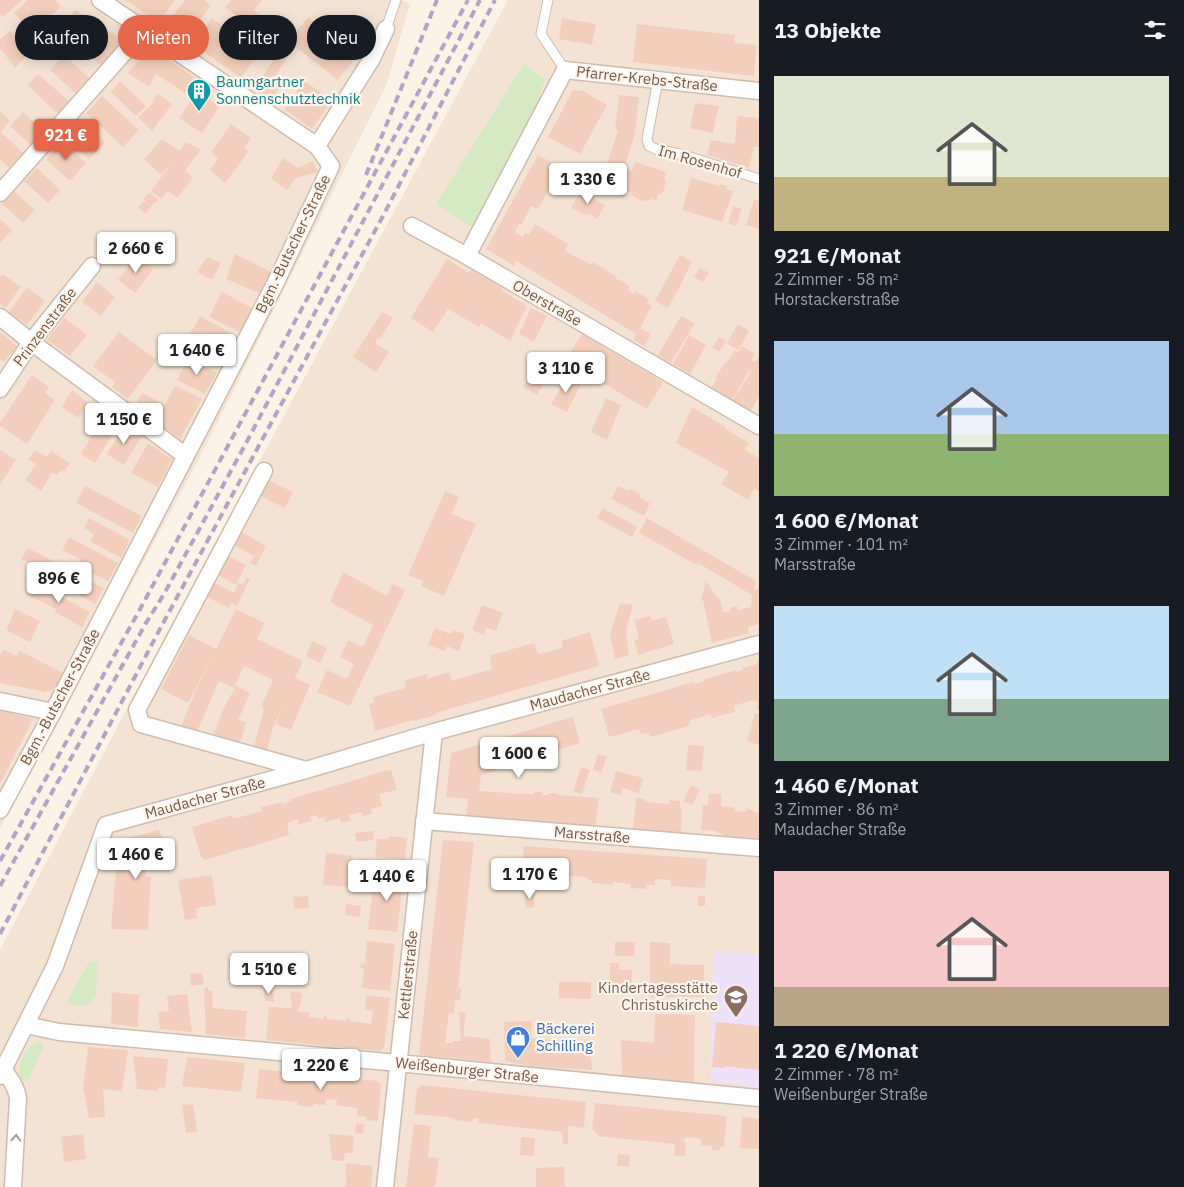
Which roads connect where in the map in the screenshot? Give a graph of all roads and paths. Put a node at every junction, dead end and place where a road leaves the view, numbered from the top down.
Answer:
1 (100, 0) edge
2 (396, 0) edge
3 (548, 0) edge
4 (122, 15) edge
5 (386, 29) joint
6 (118, 59) edge
7 (189, 60) edge
8 (565, 70) junction
9 (658, 80) junction
10 (759, 91) edge
11 (317, 146) junction
12 (759, 179) edge
13 (0, 193) edge
14 (412, 226) dead end
15 (467, 256) junction
16 (92, 266) dead end
17 (0, 317) edge
18 (31, 342) junction
19 (0, 389) edge
20 (759, 426) edge
21 (186, 456) junction
22 (264, 471) dead end
23 (759, 644) edge
24 (0, 700) edge
25 (53, 712) junction
26 (434, 732) junction
27 (306, 770) junction
28 (0, 810) edge
29 (424, 821) junction
30 (759, 848) edge
31 (26, 1025) junction
32 (398, 1063) junction
33 (2, 1073) edge
34 (759, 1098) edge
35 (13, 1187) edge
36 (385, 1187) edge

1 - 4 street
2 - 5 lane
3 - 8 lane
5 - 11 street
6 - 13 street
7 - 11 street
8 - 9 street, Pfarrer-Krebs-Straße
8 - 15 street, Pfarrer-Krebs-Straße
9 - 10 street, Pfarrer-Krebs-Straße
9 - 12 lane, Im Rosenhof
11 - 21 street, Bgm.-Butscher-Straße
14 - 15 street, Oberstraße
15 - 20 street, Oberstraße
16 - 18 street, Prinzenstraße
17 - 18 street
18 - 19 street, Prinzenstraße
18 - 21 street
21 - 25 street, Bgm.-Butscher-Straße
22 - 27 street, Maudacher Straße
23 - 26 street, Maudacher Straße
24 - 25 street
25 - 28 street, Bgm.-Butscher-Straße
26 - 27 street, Maudacher Straße
26 - 29 street, Kettlerstraße
27 - 31 street, Maudacher Straße
29 - 30 street, Marsstraße
29 - 32 street, Kettlerstraße
31 - 32 street, Weißenburger Straße
31 - 33 street, Maudacher Straße
32 - 34 street, Weißenburger Straße
32 - 36 street, Kettlerstraße
35 -> 33 street

